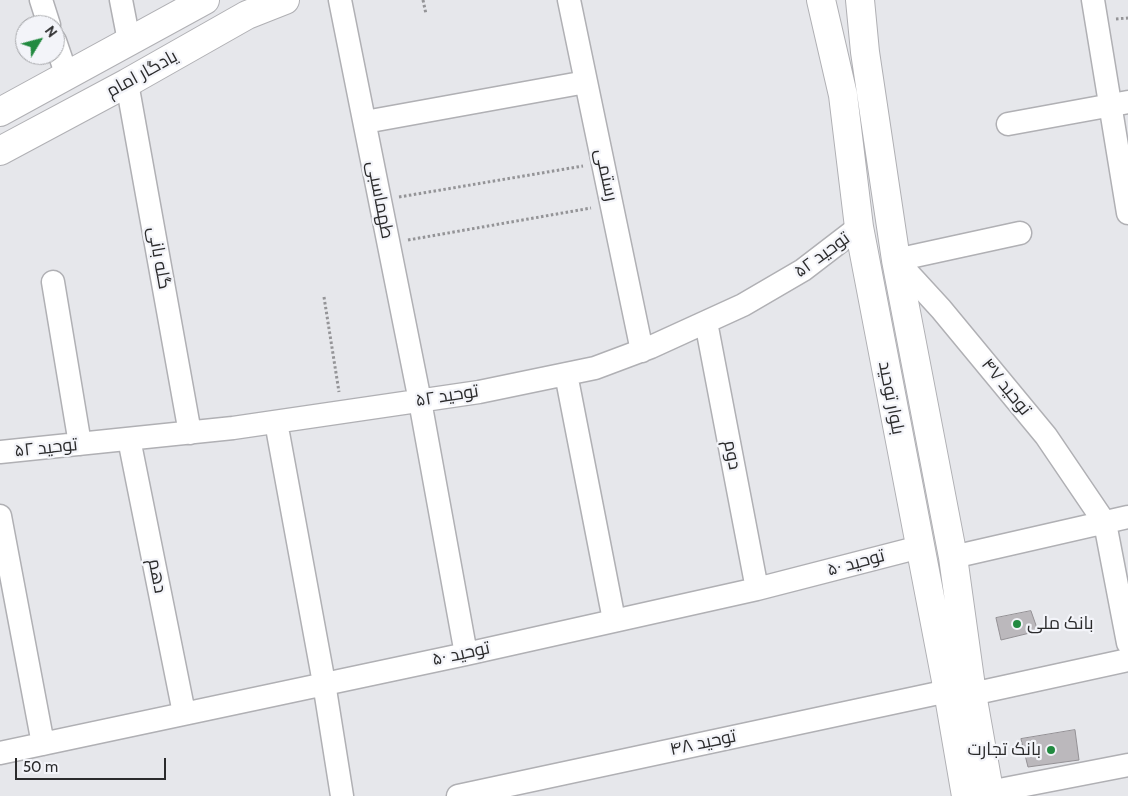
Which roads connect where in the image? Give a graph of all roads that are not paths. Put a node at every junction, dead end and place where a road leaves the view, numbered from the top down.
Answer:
1 (41, 0) edge
2 (121, 0) edge
3 (205, 0) edge
4 (285, 0) edge
5 (340, 0) edge
6 (569, 0) edge
7 (815, 0) edge
8 (821, 0) edge
9 (860, 0) edge
10 (1093, 0) edge
11 (46, 15) edge
12 (830, 37) junction
13 (130, 41) junction
14 (63, 65) edge
15 (67, 76) junction
16 (586, 82) junction
17 (127, 83) junction
18 (1119, 103) edge
19 (0, 111) edge
20 (365, 122) junction
21 (1008, 124) dead end
22 (0, 151) edge
23 (1128, 213) edge
24 (859, 227) junction
25 (1020, 233) dead end
26 (896, 260) junction
27 (53, 282) dead end
28 (706, 322) junction
29 (642, 351) junction
30 (566, 374) junction
31 (420, 401) junction
32 (276, 422) junction
33 (190, 432) junction
34 (129, 439) junction
35 (80, 444) junction
36 (0, 452) edge
37 (0, 516) edge
38 (1128, 517) edge
39 (1106, 523) junction
40 (920, 546) junction
41 (953, 558) junction
42 (757, 589) junction
43 (614, 620) junction
44 (1128, 643) edge
45 (466, 654) junction
46 (1128, 660) edge
47 (324, 683) junction
48 (960, 692) junction
49 (184, 714) junction
50 (43, 744) junction
51 (0, 753) edge
52 (1128, 765) edge
53 (981, 794) edge
54 (342, 796) edge
55 (458, 796) edge

1 - 11 street
2 - 13 street
3 - 13 main road, یادگار امام
4 - 17 main road, یادگار امام
5 - 20 street, طهماسبی
6 - 16 street, رستمی
7 - 12 main road
8 - 12 main road, بلوار توحید
9 - 26 main road, بلوار توحید
10 - 18 street
12 - 24 main road, بلوار توحید
13 - 15 main road, یادگار امام
14 - 15 street
15 - 19 main road, یادگار امام
16 - 20 street
16 - 29 street, رستمی
17 - 22 main road, یادگار امام
17 - 33 street, گله بانی
18 - 21 street
18 - 23 street
20 - 31 street, طهماسبی
24 - 28 street, توحید ۵۲
24 - 40 main road, بلوار توحید
25 - 26 street
26 - 39 street, توحید ۴۷
26 - 41 main road, بلوار توحید
27 - 35 street
28 - 29 street, توحید ۵۲
28 - 42 street, دوم
29 - 30 street, توحید ۵۲
30 - 31 street, توحید ۵۲
30 - 43 street
31 - 32 street, توحید ۵۲
31 - 45 street, طهماسبی
32 - 33 street, توحید ۵۲
32 - 47 street
33 - 34 street, توحید ۵۲
34 - 35 street, توحید ۵۲
34 - 49 street, دهم
35 - 36 street, توحید ۵۲
37 - 50 street
38 - 39 street
39 - 41 street
39 - 44 street
40 - 42 street, توحید ۵۰
40 - 48 main road, بلوار توحید
41 - 48 main road, بلوار توحید
42 - 43 street, توحید ۵۰
43 - 45 street, توحید ۵۰
45 - 47 street, توحید ۵۰
46 - 48 street, توحید ۴۸
47 - 49 street, توحید ۵۰
47 - 54 street
48 - 53 main road, بلوار توحید
48 - 55 street, توحید ۴۸
49 - 50 street, توحید ۵۰
50 - 51 street, توحید ۵۰
52 - 53 street

